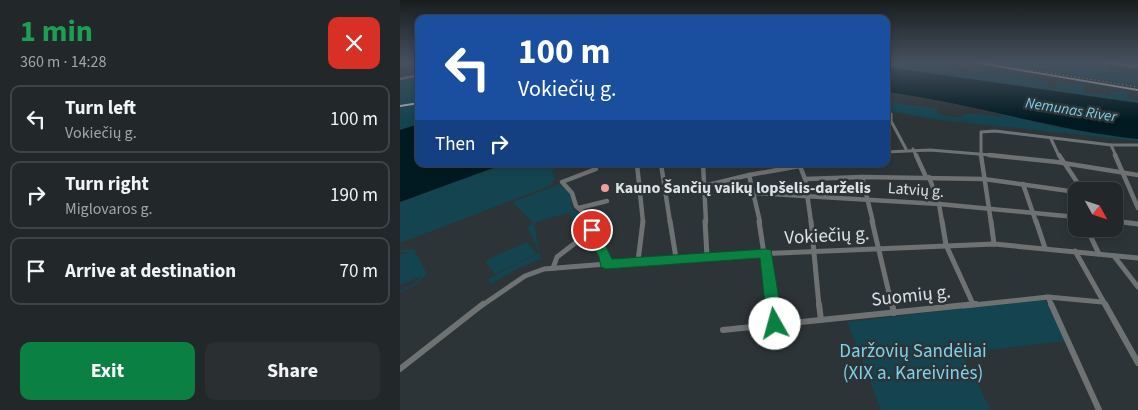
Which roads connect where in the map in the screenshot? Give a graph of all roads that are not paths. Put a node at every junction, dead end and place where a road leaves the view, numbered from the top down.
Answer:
1 (1085, 81) edge
2 (1138, 90) edge
3 (415, 104) edge
4 (400, 106) edge
5 (891, 114) dead end
6 (1051, 139) junction
7 (1111, 145) junction
8 (1138, 145) edge
9 (906, 149) junction
10 (913, 149) junction
11 (890, 151) edge
12 (981, 154) junction
13 (1062, 162) junction
14 (637, 167) edge
15 (661, 167) edge
16 (703, 167) edge
17 (778, 167) edge
18 (795, 167) edge
19 (800, 167) edge
20 (596, 169) dead end
21 (780, 170) junction
22 (1123, 172) junction
23 (750, 175) junction
24 (1138, 175) edge
25 (862, 177) junction
26 (928, 177) junction
27 (806, 179) junction
28 (984, 179) junction
29 (1076, 182) edge
30 (1023, 184) junction
31 (704, 186) junction
32 (1068, 191) edge
33 (754, 193) junction
34 (808, 196) junction
35 (866, 199) junction
36 (607, 201) dead end
37 (939, 204) junction
38 (579, 208) junction
39 (987, 208) junction
40 (1138, 208) edge
41 (1034, 213) junction
42 (1068, 216) edge
43 (1123, 222) edge
44 (1138, 224) edge
45 (592, 230) junction
46 (1091, 238) edge
47 (994, 244) junction
48 (946, 245) junction
49 (879, 248) junction
50 (1045, 248) junction
51 (1075, 251) junction
52 (812, 252) junction
53 (766, 254) junction
54 (1099, 254) junction
55 (707, 256) junction
56 (1114, 256) junction
57 (676, 258) junction
58 (1138, 258) edge
59 (638, 261) junction
60 (606, 264) junction
61 (553, 268) junction
62 (1138, 287) edge
63 (1048, 297) junction
64 (1102, 302) junction
65 (973, 304) junction
66 (894, 313) junction
67 (820, 320) junction
68 (775, 324) junction
69 (723, 330) dead end
70 (1138, 363) edge
71 (400, 369) edge
72 (1099, 410) edge

1 - 2 main road
3 - 4 main road
5 - 9 street
6 - 7 street
6 - 12 street
6 - 13 street
7 - 8 street
7 - 22 street
9 - 10 street
9 - 11 street
10 - 12 street
10 - 26 street
12 - 13 street
12 - 28 street
13 - 22 street
13 - 29 street
14 - 59 street
15 - 57 street
16 - 31 street
17 - 21 street
18 - 21 street
19 - 27 street
20 - 38 street
21 - 23 street
22 - 24 street
22 - 40 street
23 - 31 street
23 - 33 street
25 - 26 street
25 - 27 street
25 - 35 street
26 - 28 street
26 - 37 street
27 - 34 street
28 - 30 street
28 - 39 street
30 - 32 street
30 - 41 street
31 - 55 street
33 - 34 street, Latvių g.
33 - 53 street
34 - 35 street, Latvių g.
34 - 52 street
35 - 37 street, Latvių g.
35 - 49 street
36 - 38 street
37 - 39 street, Latvių g.
37 - 48 street
38 - 45 street
39 - 41 street, Latvių g.
39 - 47 street
41 - 42 street, Latvių g.
41 - 50 street
43 - 44 street
45 - 60 street
45 - 61 street
46 - 54 street
47 - 48 street, Vokiečių g.
47 - 50 street, Vokiečių g.
48 - 49 street, Vokiečių g.
48 - 65 street
49 - 52 street, Vokiečių g.
49 - 66 street
50 - 51 street, Vokiečių g.
51 - 54 street, Vokiečių g.
51 - 64 street
52 - 53 street, Vokiečių g.
52 - 67 street
53 - 55 street, Vokiečių g.
53 - 68 street
54 - 56 street, Vokiečių g.
55 - 57 street, Vokiečių g.
56 - 58 street, Vokiečių g.
56 - 62 street
57 - 59 street, Vokiečių g.
59 - 60 street, Vokiečių g.
60 - 61 street, Vokiečių g.
61 - 71 street, Vokiečių g.
63 - 64 street, Suomių g.
63 - 65 street, Suomių g.
63 - 72 street
64 - 70 street
65 - 66 street, Suomių g.
66 - 67 street, Suomių g.
67 - 68 street, Suomių g.
68 - 69 street, Suomių g.

